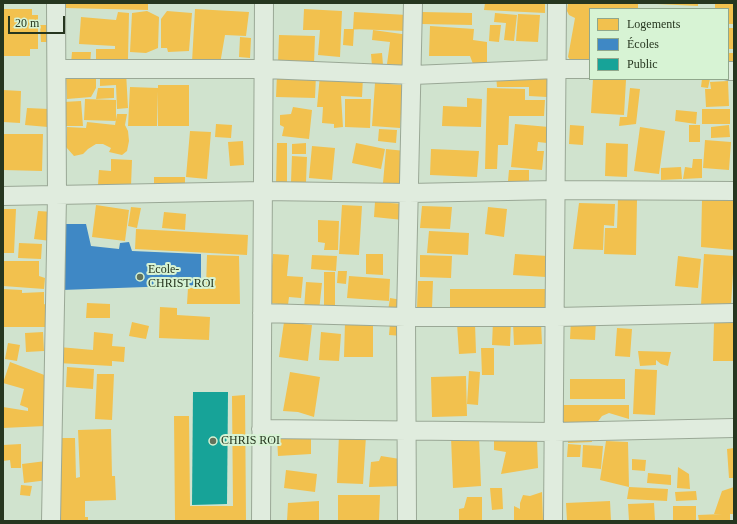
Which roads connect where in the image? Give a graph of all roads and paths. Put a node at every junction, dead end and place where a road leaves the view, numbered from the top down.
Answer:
1 (56, 3) edge
2 (264, 3) edge
3 (413, 3) edge
4 (557, 3) edge
5 (57, 69) junction
6 (264, 69) junction
7 (557, 69) junction
8 (589, 69) edge
9 (413, 75) junction
10 (556, 190) junction
11 (263, 191) junction
12 (734, 191) edge
13 (410, 193) junction
14 (3, 196) edge
15 (57, 196) junction
16 (262, 313) junction
17 (734, 313) edge
18 (406, 317) junction
19 (556, 317) junction
20 (734, 428) edge
21 (261, 429) junction
22 (406, 431) junction
23 (554, 432) junction
24 (51, 521) edge
25 (261, 521) edge
26 (407, 521) edge
27 (553, 521) edge

1 - 5 street
2 - 6 street
3 - 9 street
4 - 7 street
5 - 6 street
5 - 15 street
6 - 9 street
6 - 11 street
7 - 8 street
7 - 9 street
7 - 10 street
9 - 13 street
10 - 12 street
10 - 13 street
10 - 19 street
11 - 13 street
11 - 15 street
11 - 16 street
13 - 18 street
14 - 15 street
15 - 24 street
16 - 18 street
16 - 21 street
17 - 19 street
18 - 19 street
18 - 22 street
19 - 23 street
20 - 23 street
21 - 22 street
21 - 25 street
22 - 23 street
22 - 26 street
23 - 27 street

